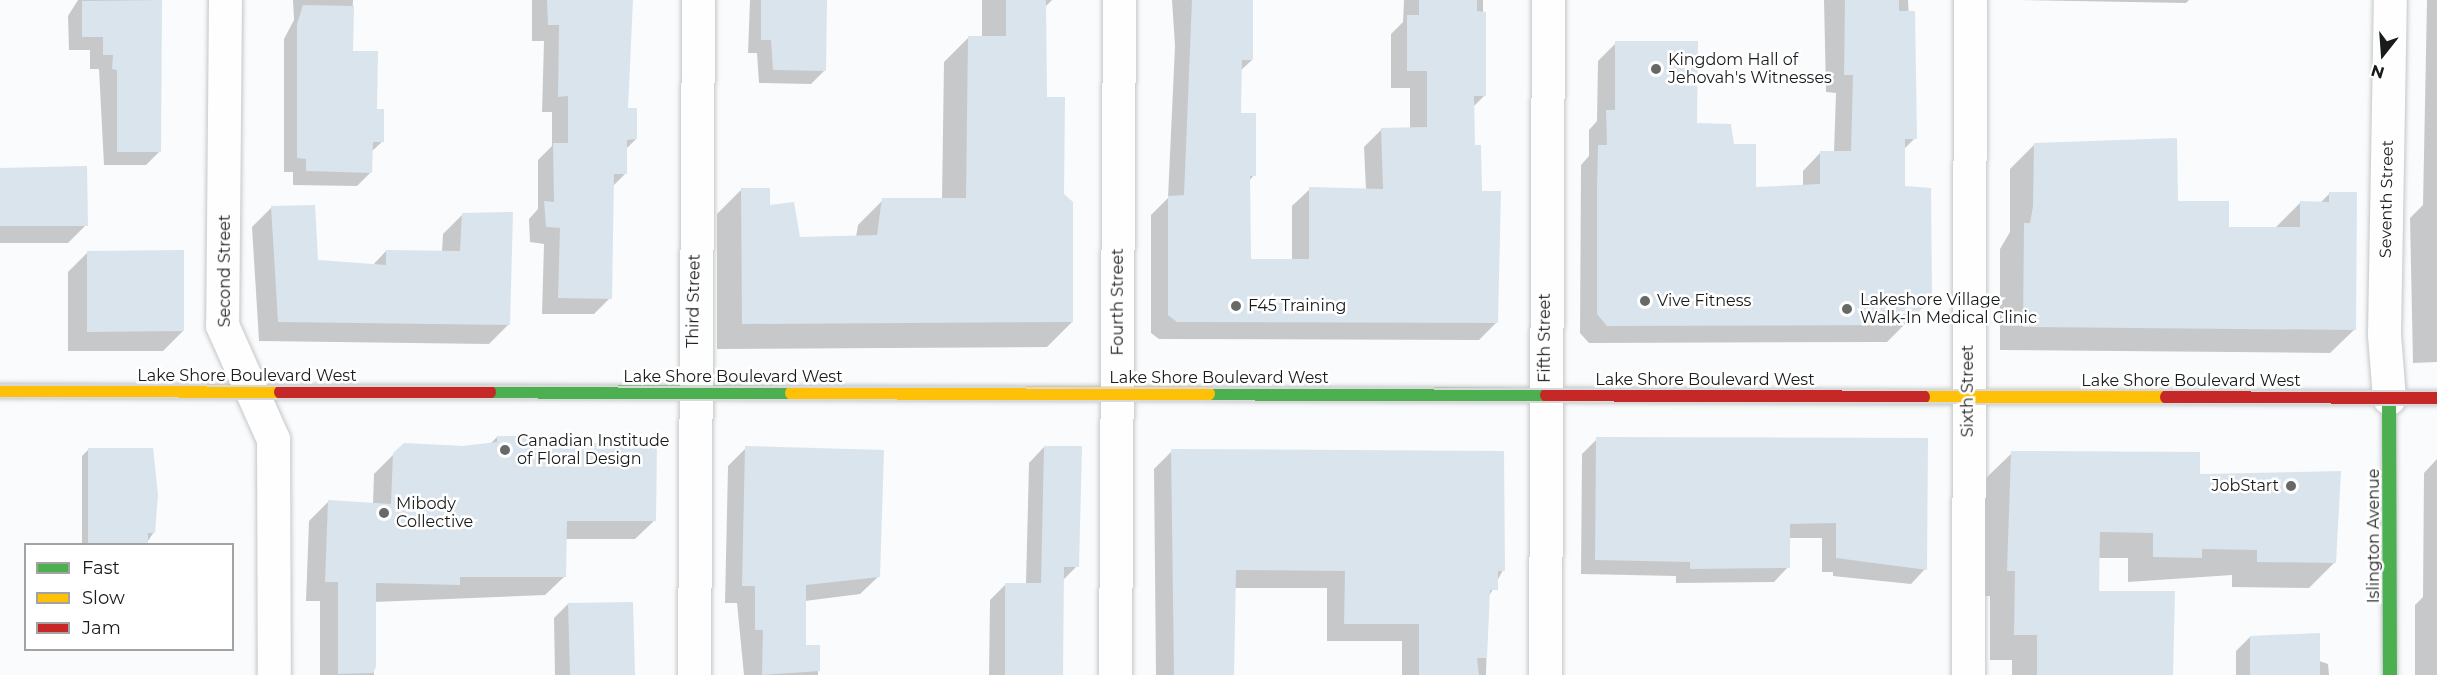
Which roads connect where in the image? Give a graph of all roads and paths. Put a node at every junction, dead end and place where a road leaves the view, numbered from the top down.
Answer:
1 (225, 0) edge
2 (698, 0) edge
3 (1119, 0) edge
4 (1548, 0) edge
5 (1970, 0) edge
6 (2390, 0) edge
7 (0, 391) edge
8 (253, 392) junction
9 (693, 393) junction
10 (1116, 394) junction
11 (1545, 396) junction
12 (1969, 396) junction
13 (2389, 398) junction
14 (2437, 398) edge
15 (274, 675) edge
16 (694, 675) edge
17 (1115, 675) edge
18 (1545, 675) edge
19 (1968, 675) edge
20 (2390, 675) edge

1 - 8 street, Second Street
2 - 9 street, Third Street
3 - 10 street, Fourth Street
4 - 11 street, Fifth Street
5 - 12 street, Sixth Street
6 - 13 street, Seventh Street
7 - 8 main road, Lake Shore Boulevard West
8 - 9 main road, Lake Shore Boulevard West
8 - 15 street, Second Street
9 - 10 main road, Lake Shore Boulevard West
9 - 16 street, Third Street
10 - 11 main road, Lake Shore Boulevard West
10 - 17 street, Fourth Street
11 - 12 main road, Lake Shore Boulevard West
11 - 18 street, Fifth Street
12 - 13 main road, Lake Shore Boulevard West
12 - 19 street, Sixth Street
13 - 14 main road, Lake Shore Boulevard West
13 - 20 main road, Islington Avenue

